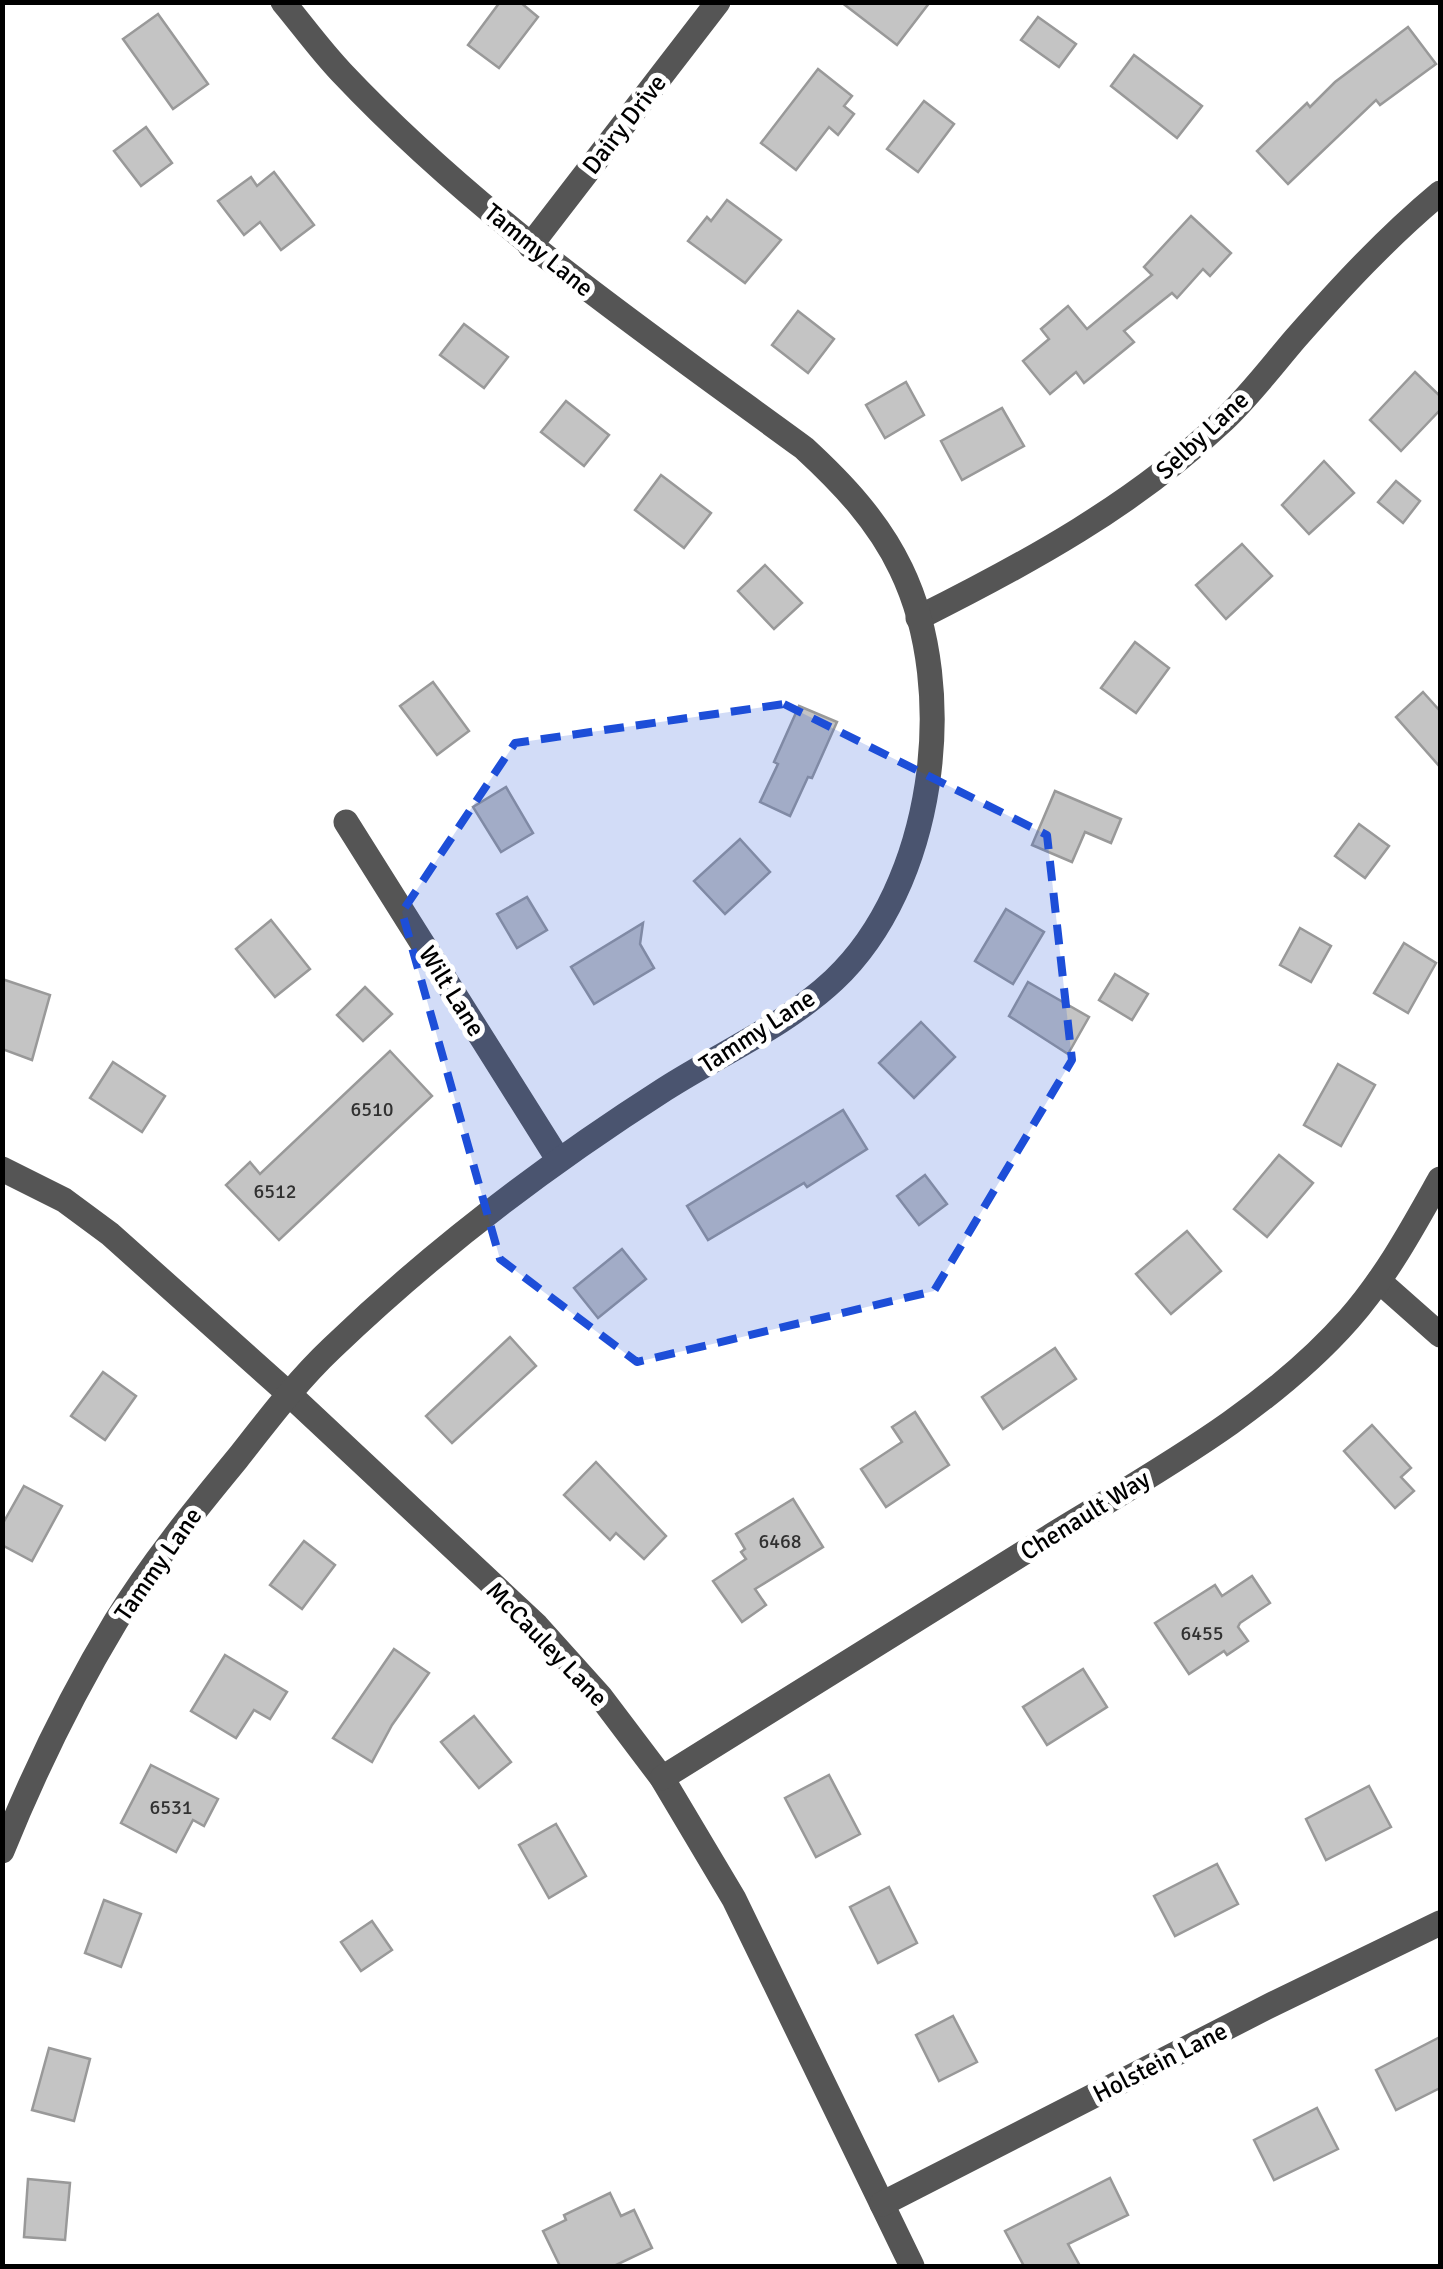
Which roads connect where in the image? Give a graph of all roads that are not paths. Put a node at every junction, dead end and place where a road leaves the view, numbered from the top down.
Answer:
1 (283, 2) edge
2 (718, 2) edge
3 (1440, 194) edge
4 (530, 246) junction
5 (918, 618) junction
6 (346, 822) dead end
7 (558, 1159) junction
8 (2, 1169) edge
9 (1440, 1179) edge
10 (1379, 1281) junction
11 (1440, 1335) edge
12 (289, 1394) junction
13 (662, 1778) junction
14 (2, 1851) edge
15 (1440, 1924) edge
16 (882, 2204) junction
17 (912, 2266) edge

1 - 4 street, Tammy Lane
2 - 4 street, Dairy Drive
3 - 5 street, Selby Lane
4 - 5 street, Tammy Lane
5 - 7 street, Tammy Lane
6 - 7 street, Wilt Lane
7 - 12 street, Tammy Lane
8 - 12 street, McCauley Lane
9 - 10 street, Chenault Way
10 - 11 street
10 - 13 street, Chenault Way
12 - 13 street, McCauley Lane
12 - 14 street, Tammy Lane
13 - 16 street, McCauley Lane
15 - 16 street, Holstein Lane
16 - 17 street, McCauley Lane

